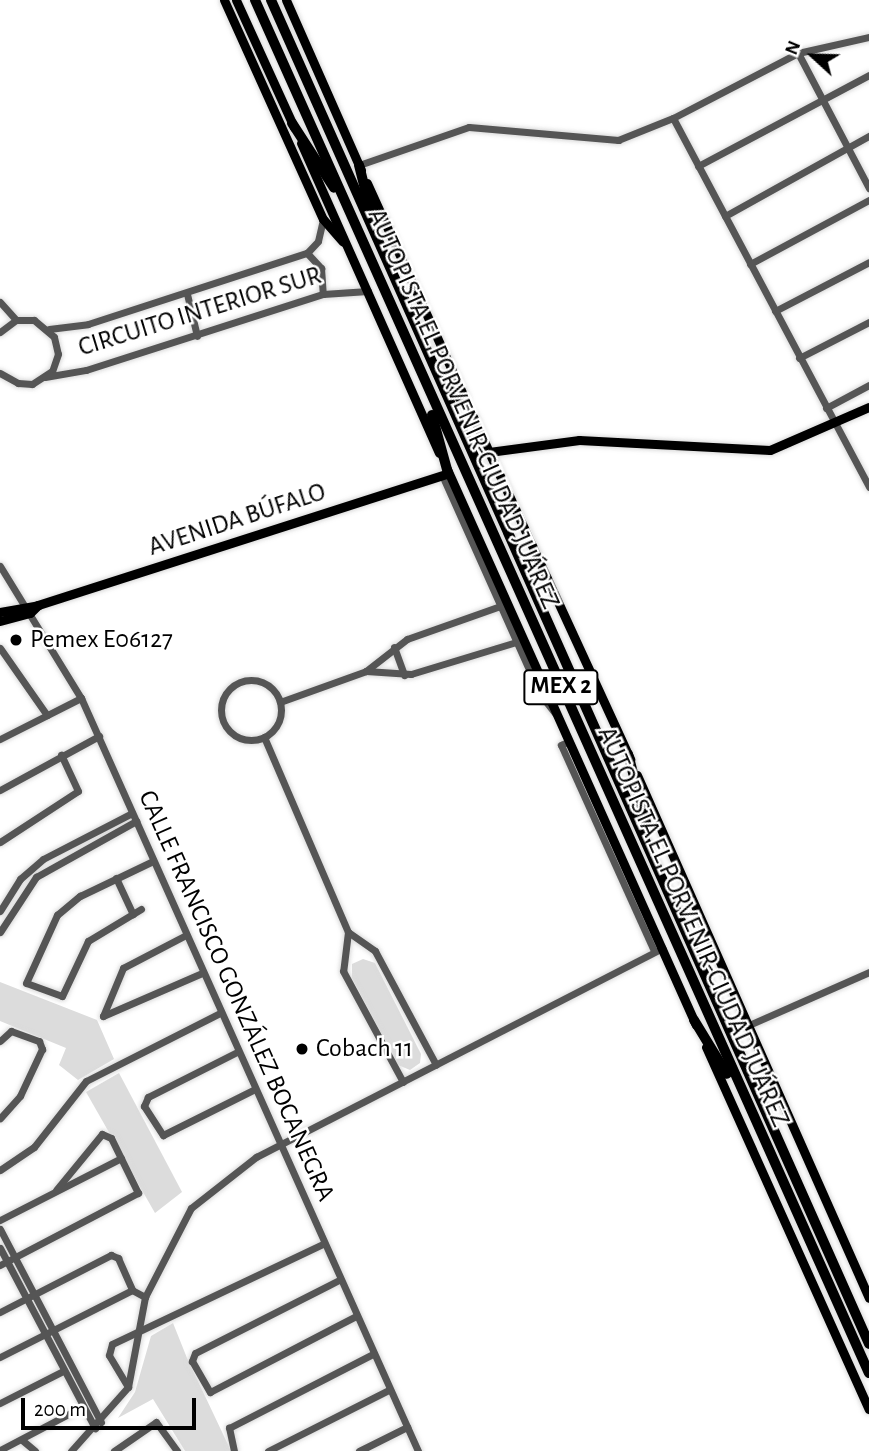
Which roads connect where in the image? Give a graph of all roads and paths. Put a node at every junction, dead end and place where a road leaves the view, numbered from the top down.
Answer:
1 (224, 0) edge
2 (235, 0) edge
3 (255, 0) edge
4 (271, 0) edge
5 (286, 0) edge
6 (869, 37) edge
7 (799, 53) junction
8 (255, 70) junction
9 (869, 75) edge
10 (821, 101) junction
11 (673, 118) junction
12 (292, 123) junction
13 (869, 136) edge
14 (847, 148) junction
15 (359, 166) junction
16 (698, 166) junction
17 (869, 188) edge
18 (869, 200) edge
19 (347, 205) junction
20 (725, 216) junction
21 (323, 219) junction
22 (376, 235) junction
23 (348, 247) junction
24 (307, 253) junction
25 (869, 262) edge
26 (750, 264) junction
27 (368, 291) junction
28 (187, 294) junction
29 (323, 294) junction
30 (0, 302) edge
31 (775, 311) junction
32 (16, 320) junction
33 (869, 322) edge
34 (49, 329) junction
35 (0, 332) edge
36 (197, 337) junction
37 (426, 345) junction
38 (799, 358) junction
39 (416, 366) junction
40 (0, 373) edge
41 (45, 377) junction
42 (869, 385) edge
43 (869, 407) edge
44 (826, 408) junction
45 (475, 421) junction
46 (834, 425) junction
47 (489, 452) junction
48 (445, 474) junction
49 (869, 487) edge
50 (0, 566) edge
51 (504, 605) junction
52 (28, 609) junction
53 (0, 612) edge
54 (0, 621) edge
55 (514, 626) junction
56 (516, 642) junction
57 (394, 647) junction
58 (0, 648) edge
59 (366, 671) junction
60 (404, 675) junction
61 (81, 698) junction
62 (280, 702) junction
63 (47, 715) junction
64 (560, 719) junction
65 (0, 728) edge
66 (99, 736) junction
67 (264, 737) junction
68 (3, 738) edge
69 (628, 754) junction
70 (61, 755) junction
71 (0, 790) edge
72 (132, 813) junction
73 (136, 821) junction
74 (0, 842) edge
75 (656, 859) junction
76 (153, 861) junction
77 (30, 869) junction
78 (36, 877) junction
79 (116, 878) junction
80 (141, 909) dead end
81 (0, 911) edge
82 (133, 914) junction
83 (0, 932) edge
84 (348, 932) junction
85 (186, 935) junction
86 (658, 950) junction
87 (869, 972) edge
88 (202, 973) junction
89 (220, 1013) junction
90 (694, 1020) junction
91 (750, 1025) junction
92 (0, 1041) edge
93 (237, 1052) junction
94 (436, 1065) junction
95 (402, 1082) junction
96 (253, 1090) junction
97 (750, 1111) junction
98 (0, 1118) edge
99 (277, 1145) junction
100 (121, 1158) junction
101 (0, 1170) edge
102 (56, 1191) junction
103 (0, 1220) edge
104 (0, 1229) edge
105 (323, 1244) junction
106 (0, 1248) edge
107 (7, 1262) edge
108 (339, 1280) junction
109 (132, 1290) junction
110 (30, 1297) junction
111 (145, 1297) junction
112 (869, 1298) edge
113 (0, 1312) edge
114 (356, 1316) junction
115 (142, 1331) junction
116 (48, 1333) junction
117 (869, 1344) edge
118 (373, 1354) junction
119 (0, 1357) edge
120 (63, 1371) junction
121 (869, 1373) edge
122 (128, 1387) junction
123 (389, 1390) junction
124 (0, 1403) edge
125 (82, 1407) junction
126 (869, 1409) edge
127 (98, 1425) junction
128 (407, 1427) junction
129 (22, 1440) junction
130 (0, 1450) edge
131 (35, 1451) edge
132 (71, 1451) edge
133 (114, 1451) edge
134 (177, 1451) edge
135 (234, 1451) edge
136 (268, 1451) edge
137 (359, 1451) edge
138 (418, 1451) edge

1 - 8 main road
2 - 8 main road
2 - 12 main road
3 - 19 highway, AUTOPISTA EL PORVENIR-CIUDAD JUÁREZ / MEX 2
4 - 22 highway, MEX 2
5 - 15 main road
6 - 7 street
7 - 10 street
7 - 11 street
8 - 21 main road
9 - 10 street
10 - 14 street
10 - 16 street
11 - 15 street
11 - 16 street
12 - 19 highway
12 - 23 main road
13 - 14 street
14 - 17 street
14 - 20 street
15 - 22 highway
15 - 45 main road
16 - 20 street
18 - 26 street
19 - 39 highway, AUTOPISTA EL PORVENIR-CIUDAD JUÁREZ / MEX 2
20 - 26 street
21 - 23 main road
21 - 24 street, CIRCUITO INTERIOR SUR
22 - 37 highway, MEX 2
23 - 27 main road
24 - 28 street, CIRCUITO INTERIOR SUR
24 - 29 street
25 - 31 street
26 - 31 street
27 - 29 street, CIRCUITO INTERIOR SUR
27 - 48 main road
28 - 34 street, CIRCUITO INTERIOR SUR
28 - 36 street
29 - 36 street, CIRCUITO INTERIOR SUR
30 - 32 street
31 - 38 street
32 - 34 street
32 - 35 street
33 - 38 street
34 - 41 street
36 - 41 street, CIRCUITO INTERIOR SUR
37 - 45 highway
37 - 75 highway, MEX 2
38 - 44 street
39 - 48 highway
39 - 97 highway, AUTOPISTA EL PORVENIR-CIUDAD JUÁREZ / MEX 2
40 - 41 street, CIRCUITO INTERIOR SUR
42 - 44 street
43 - 46 main road
44 - 46 street
45 - 47 main road
46 - 47 main road
46 - 49 street
47 - 69 main road
48 - 51 main road
48 - 52 main road, AVENIDA BÚFALO
50 - 52 street, CALLE FRANCISCO GONZÁLEZ BOCANEGRA
51 - 55 main road
51 - 57 street
52 - 53 main road
52 - 54 main road
52 - 61 street, CALLE FRANCISCO GONZÁLEZ BOCANEGRA
55 - 56 street
55 - 64 main road
56 - 60 street
56 - 64 street
57 - 59 street
57 - 60 street
58 - 63 street
59 - 60 street
59 - 62 street
61 - 63 street
61 - 66 street, CALLE FRANCISCO GONZÁLEZ BOCANEGRA
62 - 67 street
62 - 67 street
63 - 68 street
64 - 86 main road
65 - 68 street
66 - 70 street
66 - 72 street, CALLE FRANCISCO GONZÁLEZ BOCANEGRA
67 - 84 street
69 - 75 highway
69 - 91 main road
70 - 71 street
70 - 74 street
72 - 73 street, CALLE FRANCISCO GONZÁLEZ BOCANEGRA
72 - 77 street
73 - 76 street, CALLE FRANCISCO GONZÁLEZ BOCANEGRA
73 - 78 street
75 - 117 highway, MEX 2
76 - 79 street
76 - 85 street, CALLE FRANCISCO GONZÁLEZ BOCANEGRA
77 - 78 street
77 - 81 street
78 - 83 street
79 - 82 street
79 - 82 street
80 - 82 street
84 - 94 street
84 - 95 street
85 - 88 street, CALLE FRANCISCO GONZÁLEZ BOCANEGRA
85 - 88 street
86 - 90 main road
86 - 94 street
87 - 91 street
88 - 89 street, CALLE FRANCISCO GONZÁLEZ BOCANEGRA
89 - 93 street, CALLE FRANCISCO GONZÁLEZ BOCANEGRA
89 - 101 street
90 - 97 highway
90 - 126 main road
91 - 112 main road
92 - 98 street
93 - 96 street, CALLE FRANCISCO GONZÁLEZ BOCANEGRA
93 - 96 street
94 - 95 street
95 - 99 street
96 - 99 street, CALLE FRANCISCO GONZÁLEZ BOCANEGRA
97 - 121 highway, AUTOPISTA EL PORVENIR-CIUDAD JUÁREZ / MEX 2
99 - 105 street, CALLE FRANCISCO GONZÁLEZ BOCANEGRA
99 - 111 street
100 - 102 street
100 - 102 street
100 - 107 street
102 - 103 street
104 - 107 street
105 - 108 street, CALLE FRANCISCO GONZÁLEZ BOCANEGRA
105 - 115 street
106 - 107 street
107 - 110 street
108 - 114 street, CALLE FRANCISCO GONZÁLEZ BOCANEGRA
108 - 114 street
109 - 110 street
109 - 111 street
109 - 116 street
110 - 113 street
110 - 116 street
111 - 115 street
114 - 118 street, CALLE FRANCISCO GONZÁLEZ BOCANEGRA
115 - 122 street
115 - 122 street
116 - 119 street
116 - 120 street
116 - 127 street
118 - 123 street, CALLE FRANCISCO GONZÁLEZ BOCANEGRA
118 - 135 street
120 - 124 street
120 - 125 street
122 - 127 street
123 - 128 street, CALLE FRANCISCO GONZÁLEZ BOCANEGRA
123 - 136 street
125 - 127 street
125 - 129 street
127 - 132 street
128 - 137 street
128 - 138 street, CALLE FRANCISCO GONZÁLEZ BOCANEGRA
129 - 130 street
129 - 131 street
133 - 134 street

